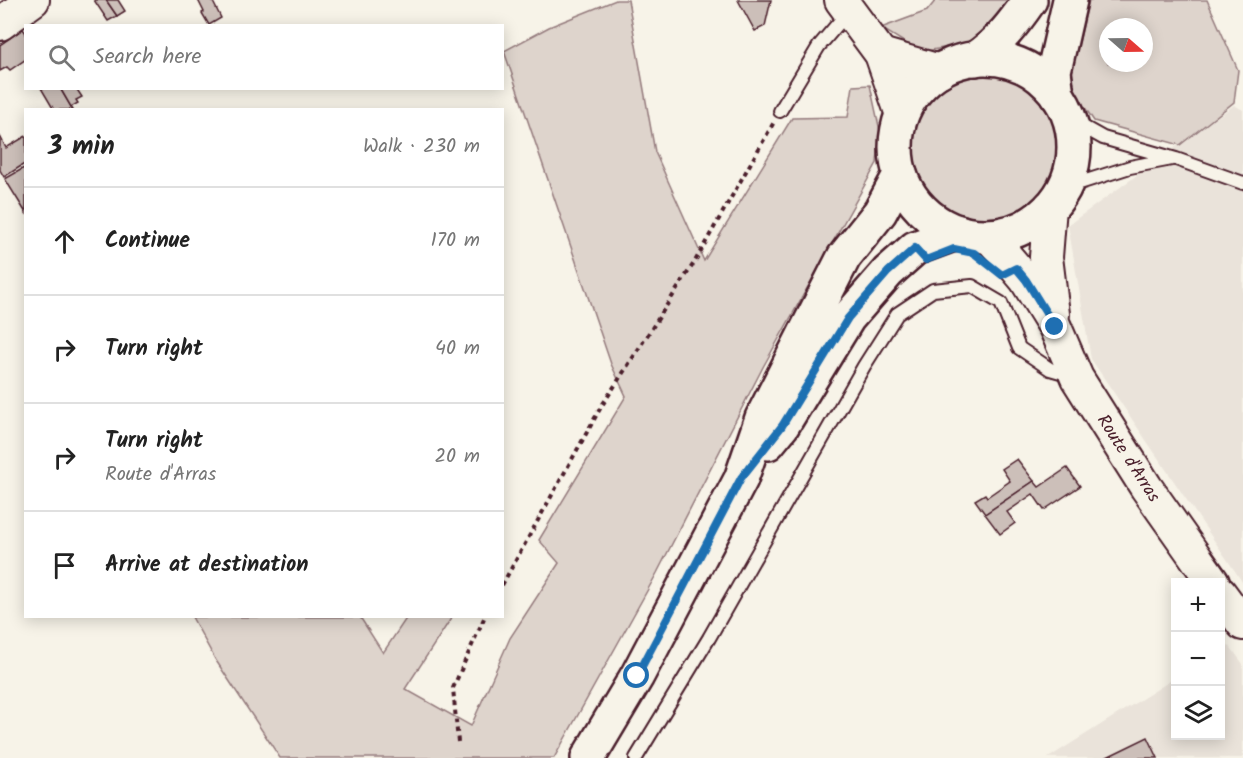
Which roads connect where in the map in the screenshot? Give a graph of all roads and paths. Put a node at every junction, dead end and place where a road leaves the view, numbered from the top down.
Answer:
1 (33, 0) edge
2 (1030, 0) edge
3 (1070, 0) edge
4 (844, 6) edge
5 (0, 24) edge
6 (881, 54) junction
7 (975, 59) junction
8 (940, 71) junction
9 (1063, 107) junction
10 (780, 111) joint
11 (894, 123) junction
12 (1176, 159) junction
13 (892, 166) junction
14 (1243, 183) edge
15 (1057, 198) junction
16 (974, 234) junction
17 (1055, 327) junction
18 (1077, 378) junction
19 (741, 478) junction
20 (1210, 578) edge
21 (504, 581) edge
22 (1225, 598) edge
23 (484, 618) edge
24 (1243, 624) edge
25 (458, 742) dead end
26 (588, 758) edge
27 (636, 758) edge

1 - 5 main road
2 - 7 main road
3 - 9 main road
4 - 6 main road
4 - 10 lane
6 - 8 main road
6 - 11 main road
7 - 8 main road
7 - 9 main road
8 - 11 main road
9 - 12 lane
9 - 15 main road
10 - 21 path
11 - 13 path
11 - 13 main road
12 - 14 lane
12 - 15 lane
13 - 16 main road
13 - 19 main road
15 - 16 main road
15 - 17 main road, Route d'Arras
16 - 17 main road, Route d'Arras
16 - 19 main road
17 - 18 main road, Route d'Arras
18 - 20 main road, Route d'Arras
18 - 27 lane
19 - 26 main road
22 - 24 main road
23 - 25 path

